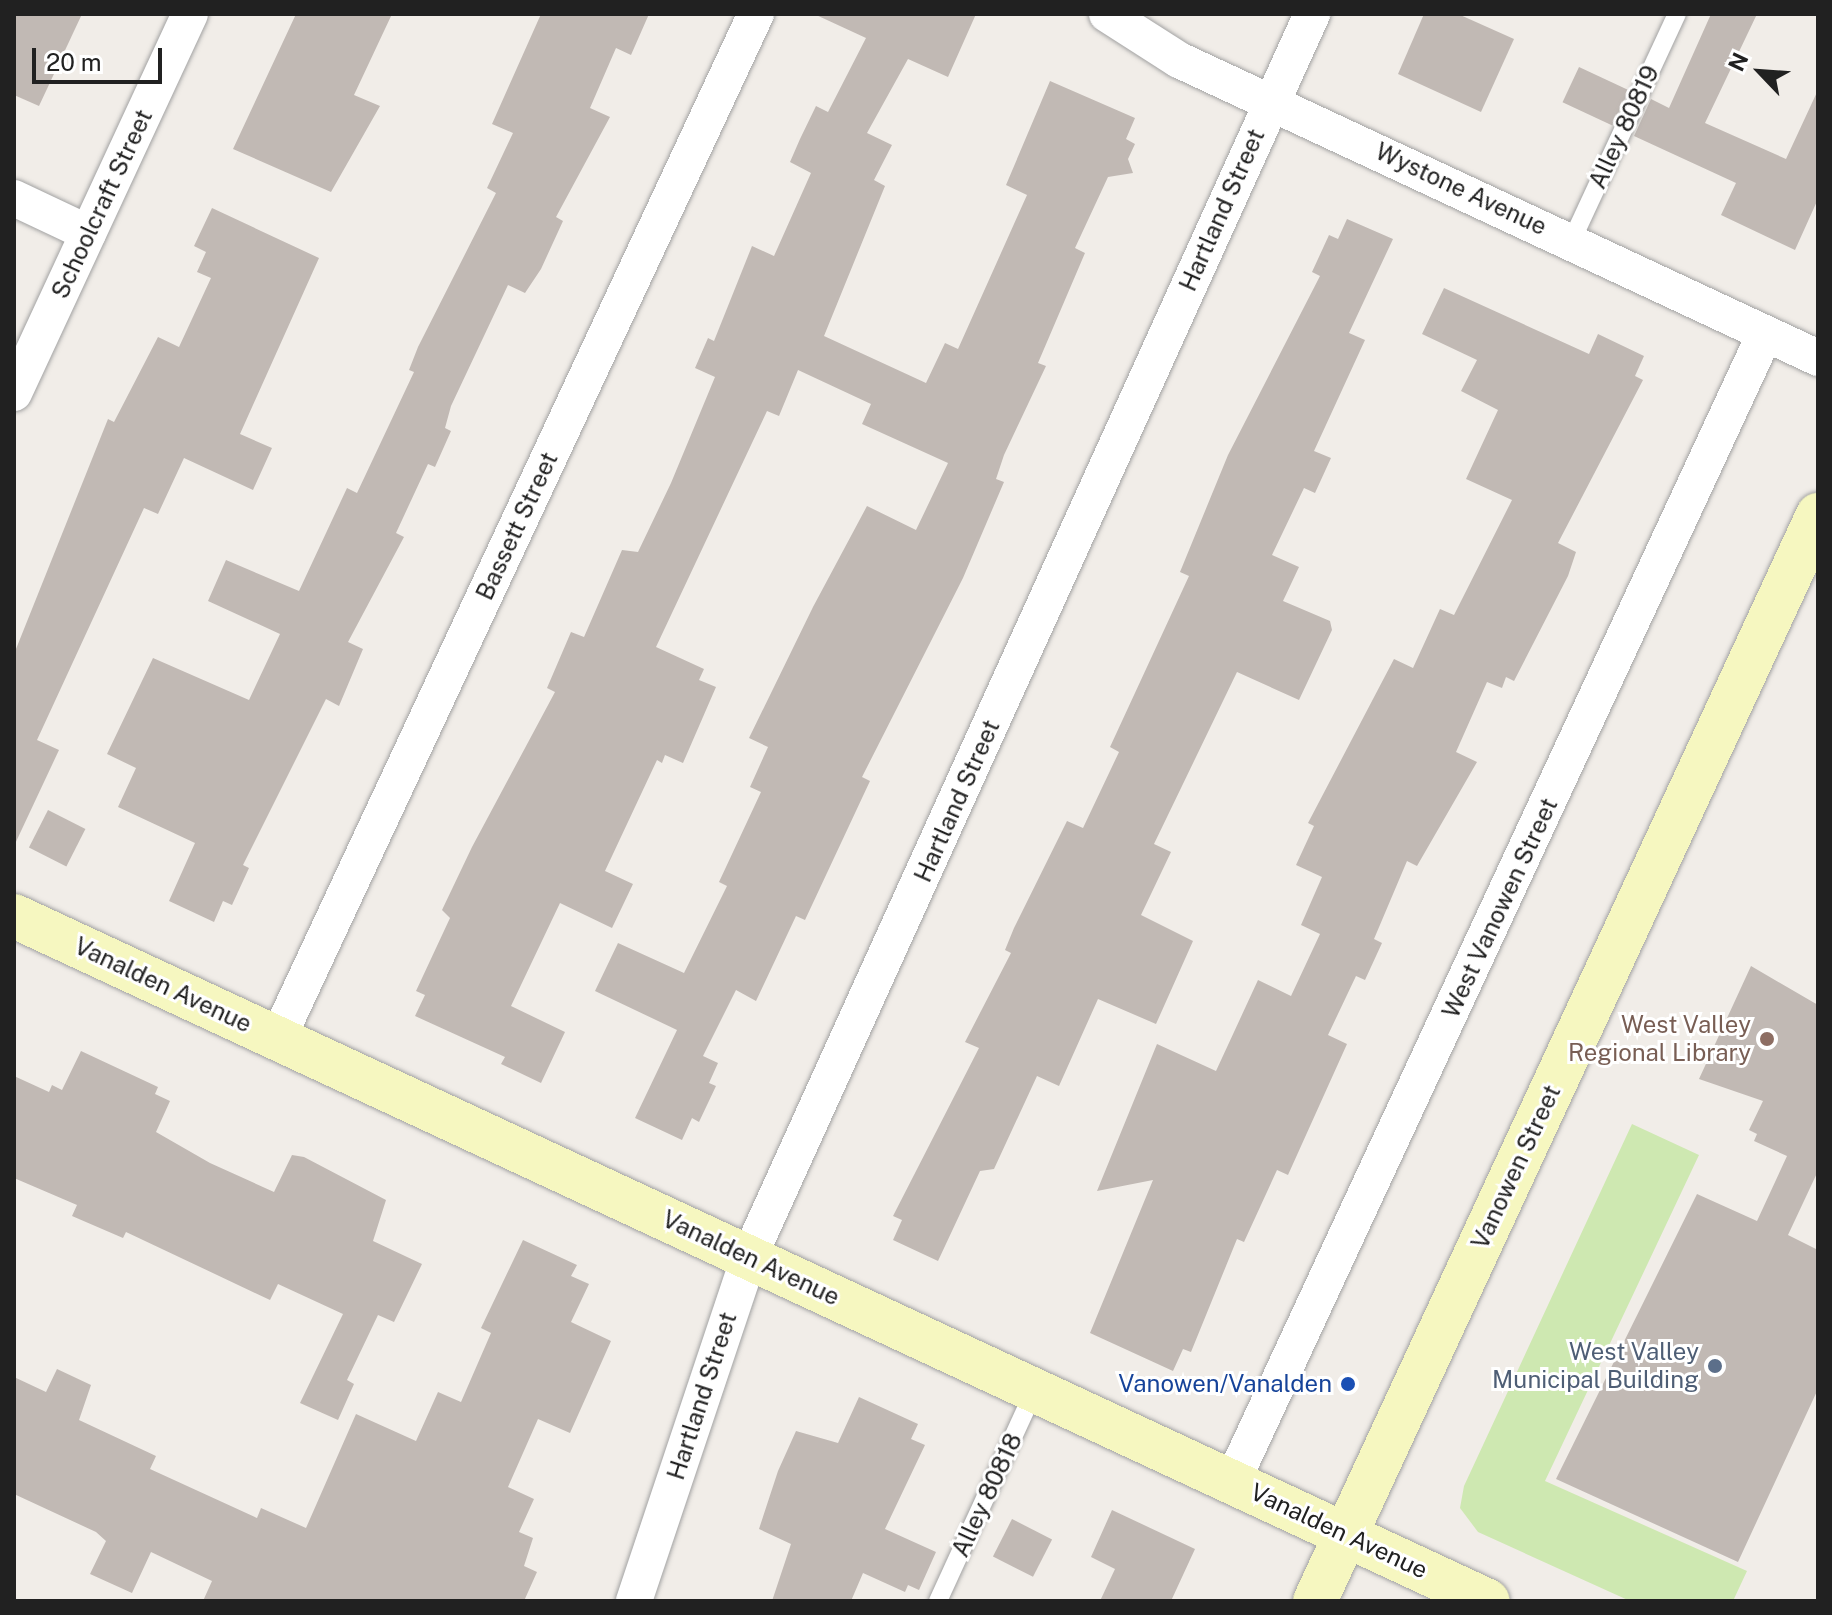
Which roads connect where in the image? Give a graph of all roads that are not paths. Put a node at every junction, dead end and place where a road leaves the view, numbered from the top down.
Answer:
1 (190, 14) edge
2 (756, 14) edge
3 (1107, 14) edge
4 (1312, 14) edge
5 (1677, 14) edge
6 (1271, 102) junction
7 (14, 198) edge
8 (88, 233) junction
9 (1572, 240) junction
10 (1765, 334) junction
11 (1818, 358) edge
12 (14, 393) edge
13 (1818, 515) edge
14 (14, 916) edge
15 (278, 1038) junction
16 (749, 1257) junction
17 (1035, 1389) junction
18 (1233, 1480) junction
19 (1347, 1533) junction
20 (634, 1601) edge
21 (938, 1601) edge
22 (1315, 1601) edge
23 (1488, 1601) edge

1 - 8 street, Schoolcraft Street
2 - 15 street, Bassett Street
3 - 6 street, Wystone Avenue
4 - 6 street, Hartland Street
5 - 9 lane, Alley 80819
6 - 9 street, Wystone Avenue
6 - 16 street, Hartland Street
7 - 8 street
8 - 12 street, Schoolcraft Street
9 - 10 street, Wystone Avenue
10 - 11 street, Wystone Avenue
10 - 18 street, West Vanowen Street
13 - 19 street, Vanowen Street
14 - 15 street, Vanalden Avenue
15 - 16 street, Vanalden Avenue
16 - 17 street, Vanalden Avenue
16 - 20 street, Hartland Street
17 - 18 street, Vanalden Avenue
17 - 21 lane, Alley 80818
18 - 19 street, Vanalden Avenue
19 - 22 street, Vanowen Street
19 - 23 street, Vanalden Avenue

